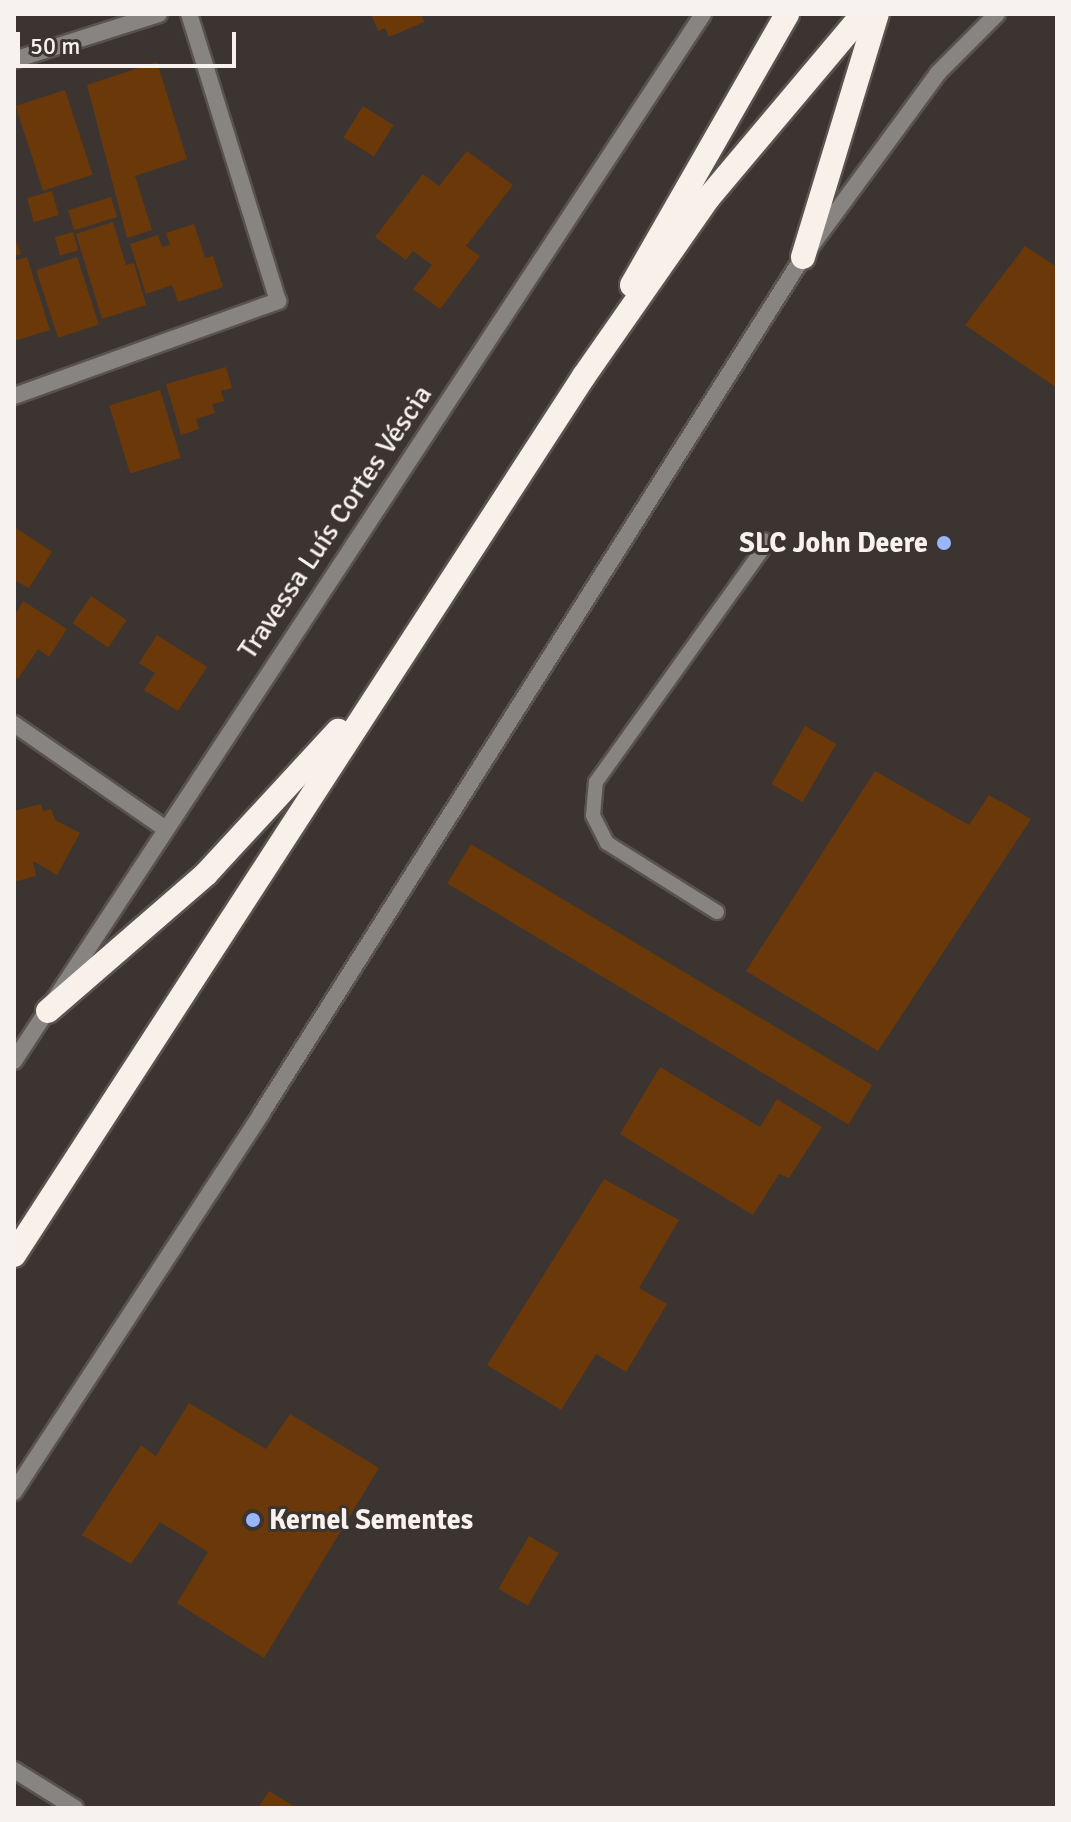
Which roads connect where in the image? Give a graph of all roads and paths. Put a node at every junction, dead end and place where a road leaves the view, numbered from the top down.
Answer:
1 (159, 14) edge
2 (189, 14) edge
3 (703, 14) edge
4 (787, 14) edge
5 (863, 14) edge
6 (877, 14) edge
7 (997, 14) edge
8 (14, 60) edge
9 (803, 257) junction
10 (584, 376) junction
11 (14, 396) edge
12 (764, 540) dead end
13 (392, 670) junction
14 (14, 724) edge
15 (164, 828) junction
16 (717, 912) dead end
17 (48, 1011) junction
18 (14, 1061) edge
19 (14, 1255) edge
20 (14, 1492) edge
21 (14, 1770) edge
22 (75, 1808) edge

1 - 8 street
2 - 11 street
3 - 15 street, Travessa Luís Cortes Véscia
4 - 10 highway
5 - 10 highway
6 - 9 highway
7 - 9 street
9 - 20 street
10 - 13 highway
12 - 16 lane
13 - 17 highway
13 - 19 highway
14 - 15 street
15 - 17 street, Travessa Luís Cortes Véscia
17 - 18 street, Travessa Luís Cortes Véscia
21 - 22 street

